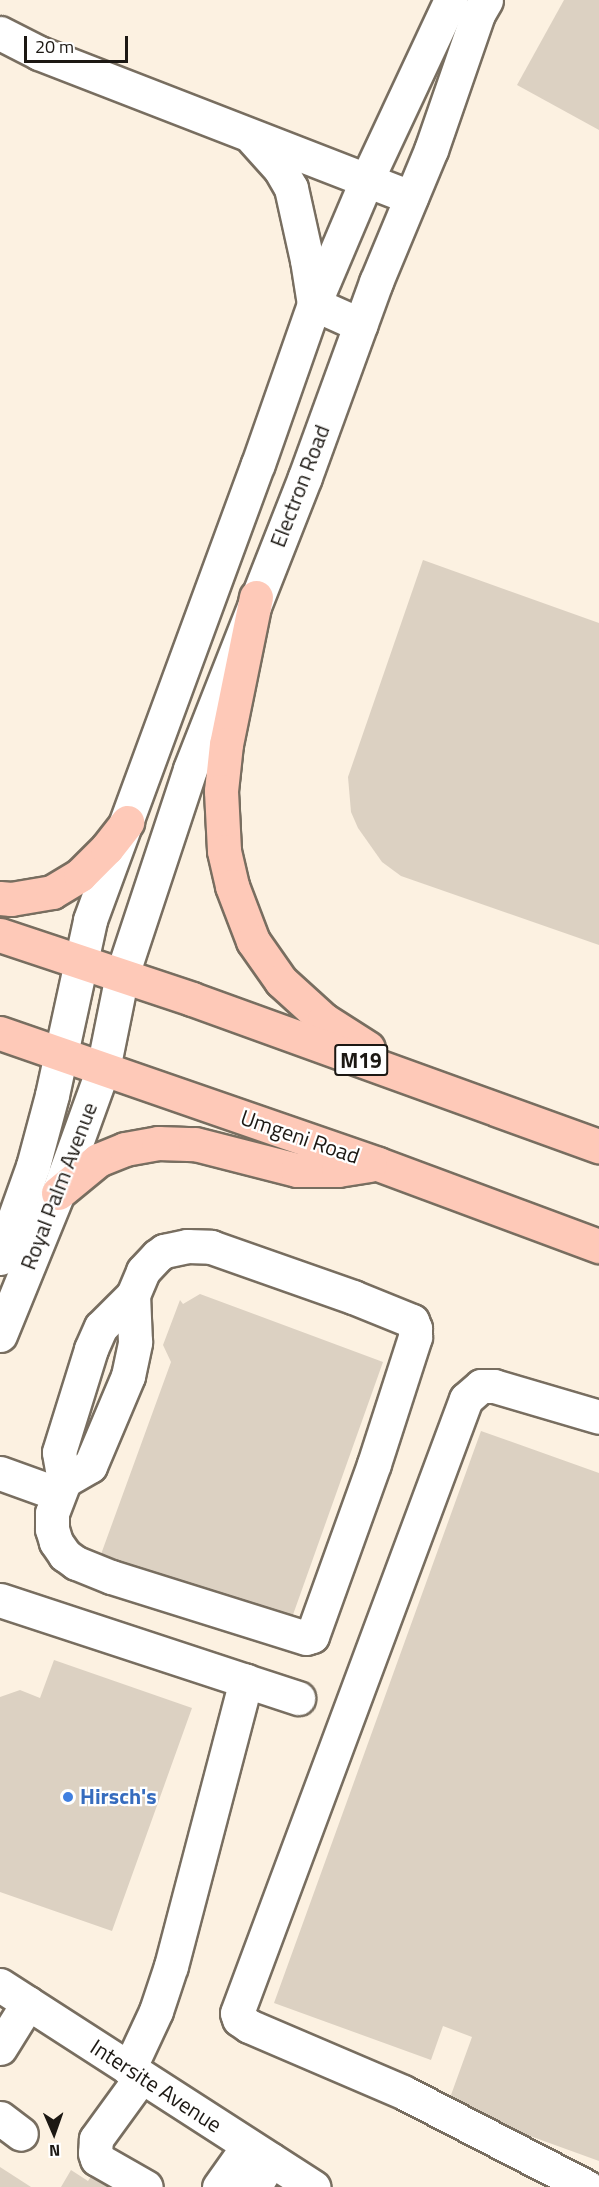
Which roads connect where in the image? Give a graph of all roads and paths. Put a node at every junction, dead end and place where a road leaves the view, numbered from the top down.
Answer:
1 (452, 0) edge
2 (486, 0) edge
3 (0, 33) edge
4 (248, 134) junction
5 (367, 179) junction
6 (411, 197) junction
7 (331, 263) junction
8 (376, 282) junction
9 (314, 304) junction
10 (361, 325) junction
11 (256, 597) junction
12 (127, 822) junction
13 (0, 898) edge
14 (0, 935) edge
15 (80, 962) junction
16 (122, 975) junction
17 (0, 1033) edge
18 (62, 1054) junction
19 (103, 1069) junction
20 (422, 1082) junction
21 (599, 1146) edge
22 (378, 1164) junction
23 (58, 1194) junction
24 (599, 1246) edge
25 (0, 1258) edge
26 (133, 1295) junction
27 (0, 1335) edge
28 (599, 1417) edge
29 (0, 1473) edge
30 (61, 1488) junction
31 (0, 1600) edge
32 (246, 1681) junction
33 (298, 1698) dead end
34 (0, 1985) edge
35 (28, 2003) junction
36 (0, 2048) edge
37 (135, 2073) junction
38 (258, 2164) edge
39 (146, 2187) edge
40 (219, 2187) edge
41 (314, 2187) edge
42 (587, 2187) edge

1 - 5 street, Electron Road
2 - 6 street, Electron Road
3 - 4 street
4 - 5 street
4 - 9 street
5 - 6 street
5 - 7 street, Electron Road
6 - 8 street, Electron Road
7 - 8 street
7 - 9 street, Electron Road
8 - 10 street, Electron Road
9 - 10 street
9 - 12 street, Electron Road
10 - 11 street, Electron Road
11 - 16 street, Electron Road
11 - 20 highway
12 - 13 highway
12 - 15 street, Electron Road
14 - 15 highway, M19
15 - 16 highway, M19
15 - 18 street, Royal Palm Avenue
16 - 19 street, Royal Palm Avenue
16 - 20 highway, M19
17 - 18 highway, Umgeni Road
18 - 19 highway, Umgeni Road
18 - 25 street, Royal Palm Avenue
19 - 22 highway, Umgeni Road
19 - 23 street, Royal Palm Avenue
20 - 21 highway, M19
22 - 23 highway
22 - 24 highway, Umgeni Road
23 - 27 street, Royal Palm Avenue
26 - 30 street
26 - 30 street
26 - 30 street
28 - 42 street
29 - 30 street
31 - 32 street
32 - 33 street
32 - 37 street
34 - 35 street, Intersite Avenue
35 - 36 street
35 - 37 street, Intersite Avenue
37 - 38 street, Intersite Avenue
37 - 39 street
38 - 40 street
38 - 41 street, Intersite Avenue

